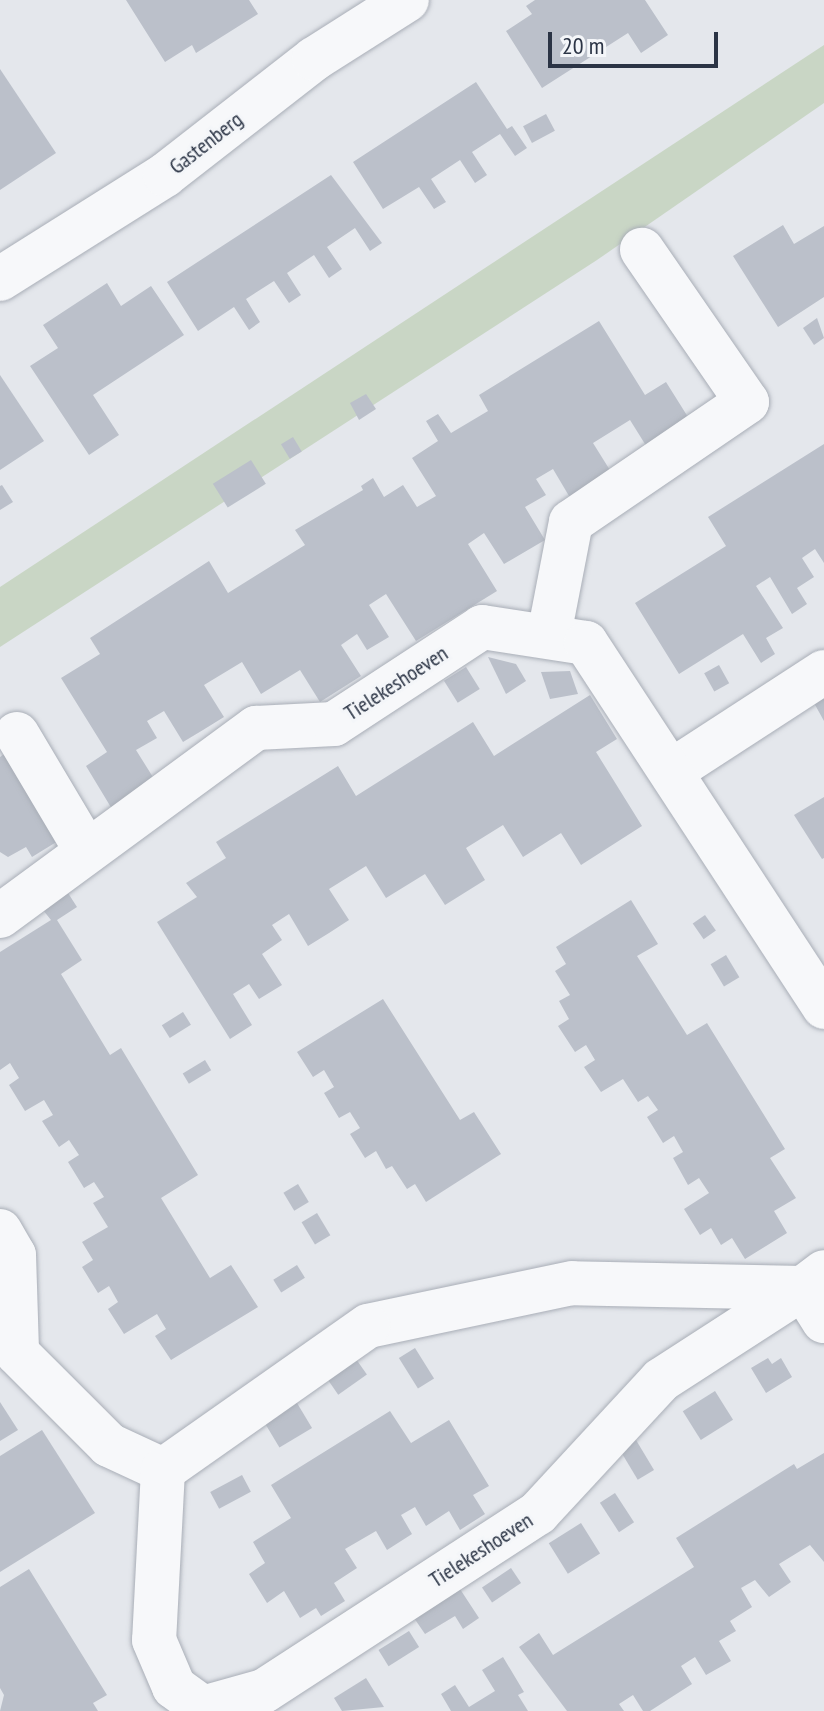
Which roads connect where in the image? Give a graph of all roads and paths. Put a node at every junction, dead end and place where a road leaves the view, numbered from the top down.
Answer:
1 (407, 0) edge
2 (642, 250) dead end
3 (0, 279) edge
4 (549, 635) junction
5 (824, 672) edge
6 (17, 734) dead end
7 (673, 770) junction
8 (86, 850) junction
9 (0, 916) edge
10 (824, 1007) edge
11 (0, 1231) edge
12 (817, 1294) edge
13 (163, 1470) junction
14 (203, 1709) edge

1 - 3 street, Gastenberg
2 - 4 street
4 - 7 street, Tielekeshoeven
4 - 8 street, Tielekeshoeven
5 - 7 street
6 - 8 street
7 - 10 street, Tielekeshoeven
8 - 9 street, Tielekeshoeven
11 - 13 street
12 - 13 street, Tielekeshoeven
12 - 14 street, Tielekeshoeven
13 - 14 street, Tielekeshoeven

